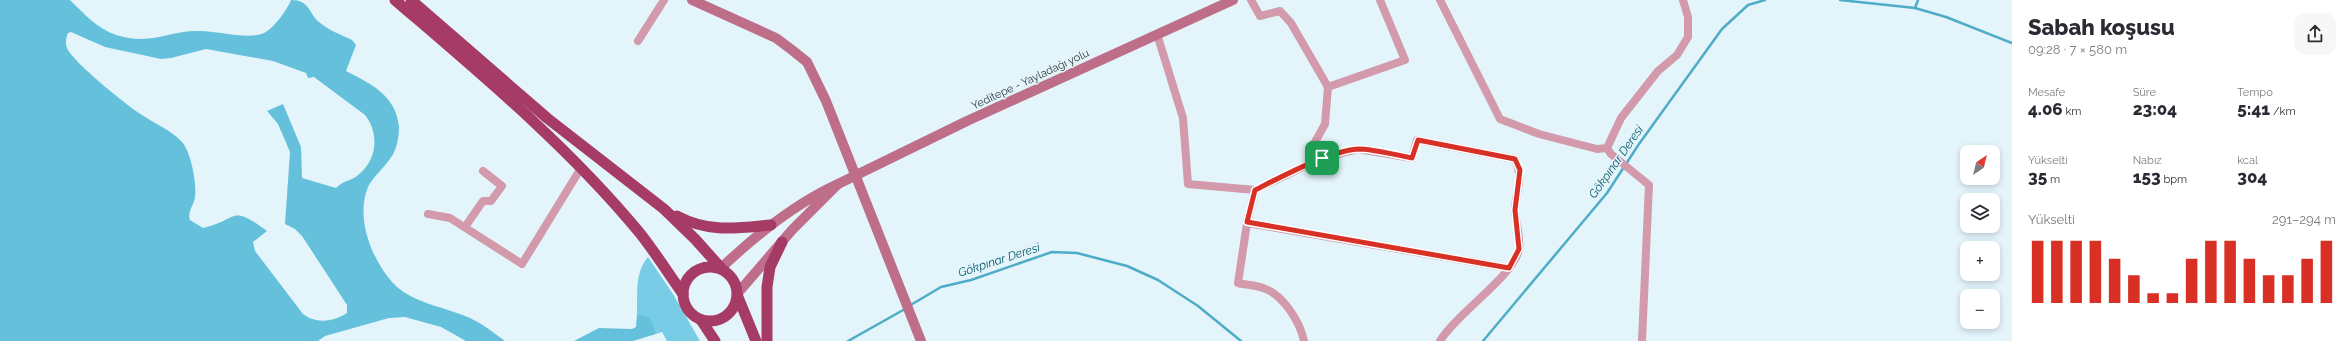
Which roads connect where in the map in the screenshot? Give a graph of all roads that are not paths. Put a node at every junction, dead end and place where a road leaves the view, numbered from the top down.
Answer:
1 (395, 0) edge
2 (411, 0) edge
3 (664, 0) edge
4 (692, 0) edge
5 (1233, 0) edge
6 (1251, 0) edge
7 (1380, 0) edge
8 (1440, 0) edge
9 (1683, 0) edge
10 (1158, 34) junction
11 (638, 42) dead end
12 (1328, 87) junction
13 (1609, 151) junction
14 (1322, 158) junction
15 (581, 168) junction
16 (483, 171) dead end
17 (856, 177) junction
18 (838, 184) junction
19 (1255, 190) junction
20 (664, 209) junction
21 (428, 214) dead end
22 (1247, 222) junction
23 (771, 225) junction
24 (465, 227) junction
25 (782, 242) junction
26 (721, 268) junction
27 (1509, 268) junction
28 (683, 294) junction
29 (738, 296) junction
30 (701, 320) junction
31 (715, 341) edge
32 (756, 341) edge
33 (767, 341) edge
34 (921, 341) edge
35 (1304, 341) edge
36 (1440, 341) edge
37 (1642, 341) edge

1 - 15 highway
2 - 20 highway
3 - 11 street
4 - 17 main road
5 - 10 main road, Yeditepe - Yayladağı yolu
6 - 12 street
7 - 12 street
8 - 13 street
9 - 13 street
10 - 17 main road, Yeditepe - Yayladağı yolu
10 - 19 street
12 - 14 street
13 - 37 street
14 - 19 street
14 - 27 street
15 - 24 street
15 - 28 highway
16 - 24 street
17 - 18 main road, Yeditepe - Yayladağı yolu
17 - 34 main road
18 - 23 main road, Yeditepe - Yayladağı yolu
18 - 25 main road, Yeditepe - Yayladağı yolu
19 - 22 street
20 - 23 highway
20 - 26 highway
21 - 24 street
22 - 27 street
22 - 35 street
23 - 26 main road, Yeditepe - Yayladağı yolu
25 - 29 main road, Yeditepe - Yayladağı yolu
25 - 33 highway
26 - 28 highway
26 - 29 highway
27 - 36 street
28 - 30 highway
29 - 30 highway
29 - 32 highway
30 - 31 highway

